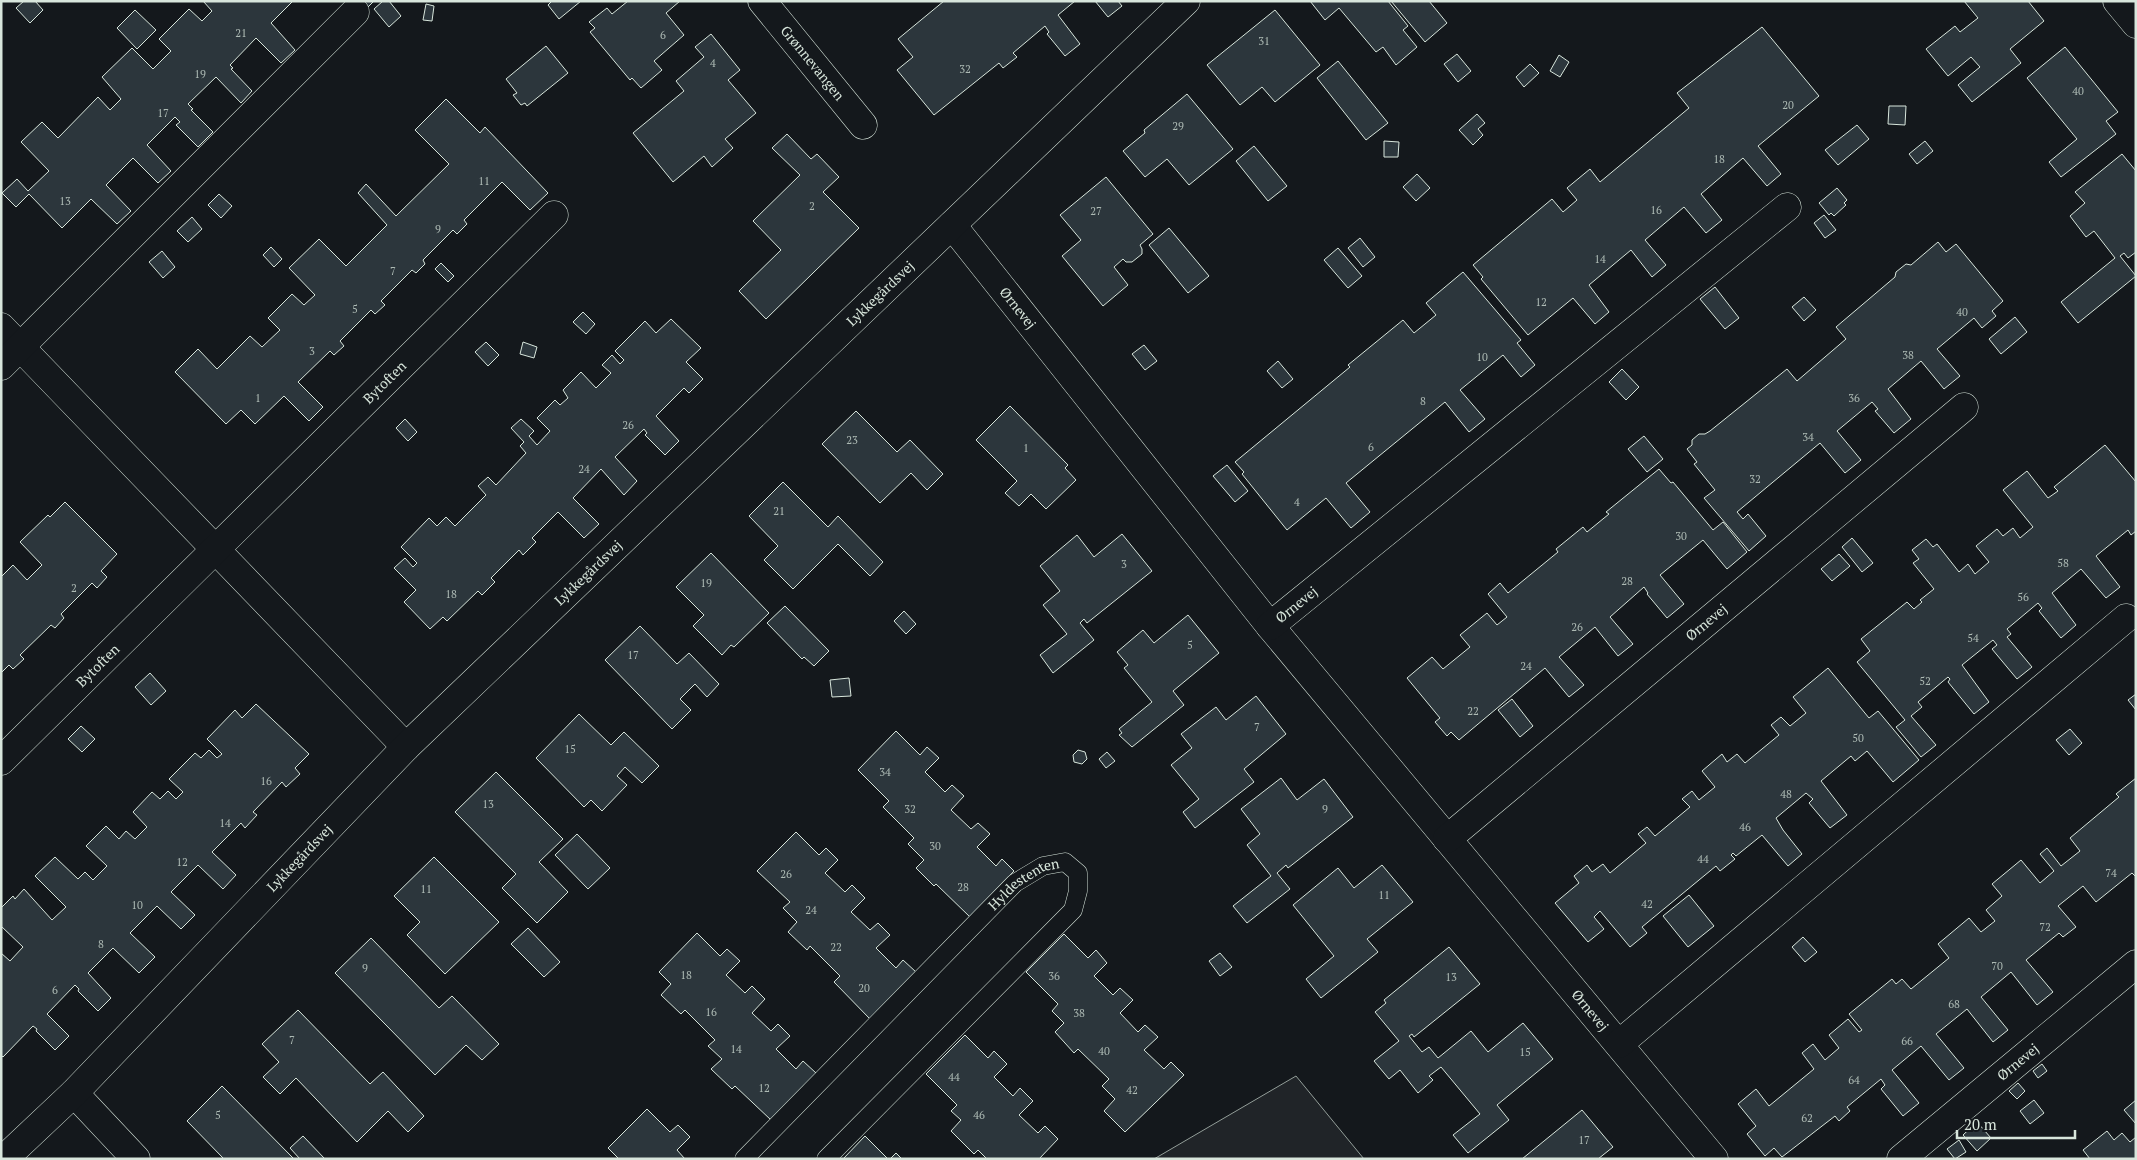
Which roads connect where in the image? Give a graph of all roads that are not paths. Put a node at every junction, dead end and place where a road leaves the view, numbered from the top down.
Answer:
1 (762, 1) edge
2 (1186, 1) edge
3 (2117, 1) edge
4 (355, 12) dead end
5 (2136, 24) edge
6 (863, 125) dead end
7 (1787, 207) dead end
8 (554, 215) dead end
9 (952, 225) junction
10 (1, 327) edge
11 (20, 347) junction
12 (1, 366) edge
13 (1964, 407) dead end
14 (215, 550) junction
15 (2126, 618) dead end
16 (1270, 626) junction
17 (406, 747) junction
18 (1, 761) edge
19 (1447, 838) junction
20 (2136, 964) edge
21 (1619, 1044) junction
22 (74, 1093) junction
23 (4, 1159) edge
24 (136, 1159) edge
25 (744, 1159) edge
26 (826, 1159) edge
27 (1714, 1159) edge
28 (1901, 1159) edge

1 - 6 street, Grønnevangen
2 - 9 street, Lykkegårdsvej
3 - 5 street
4 - 11 street
7 - 16 street, Ørnevej
8 - 14 street, Bytoften
9 - 16 street, Ørnevej
9 - 17 street, Lykkegårdsvej
10 - 11 street
11 - 12 street
11 - 14 street
13 - 19 street, Ørnevej
14 - 17 street
14 - 18 street, Bytoften
15 - 21 street, Ørnevej
16 - 19 street, Ørnevej
17 - 22 street, Lykkegårdsvej
19 - 21 street, Ørnevej
20 - 28 street, Ørnevej
21 - 27 street, Ørnevej
22 - 23 street, Lykkegårdsvej
22 - 24 street
25 - 26 lane, Hyldestenten

